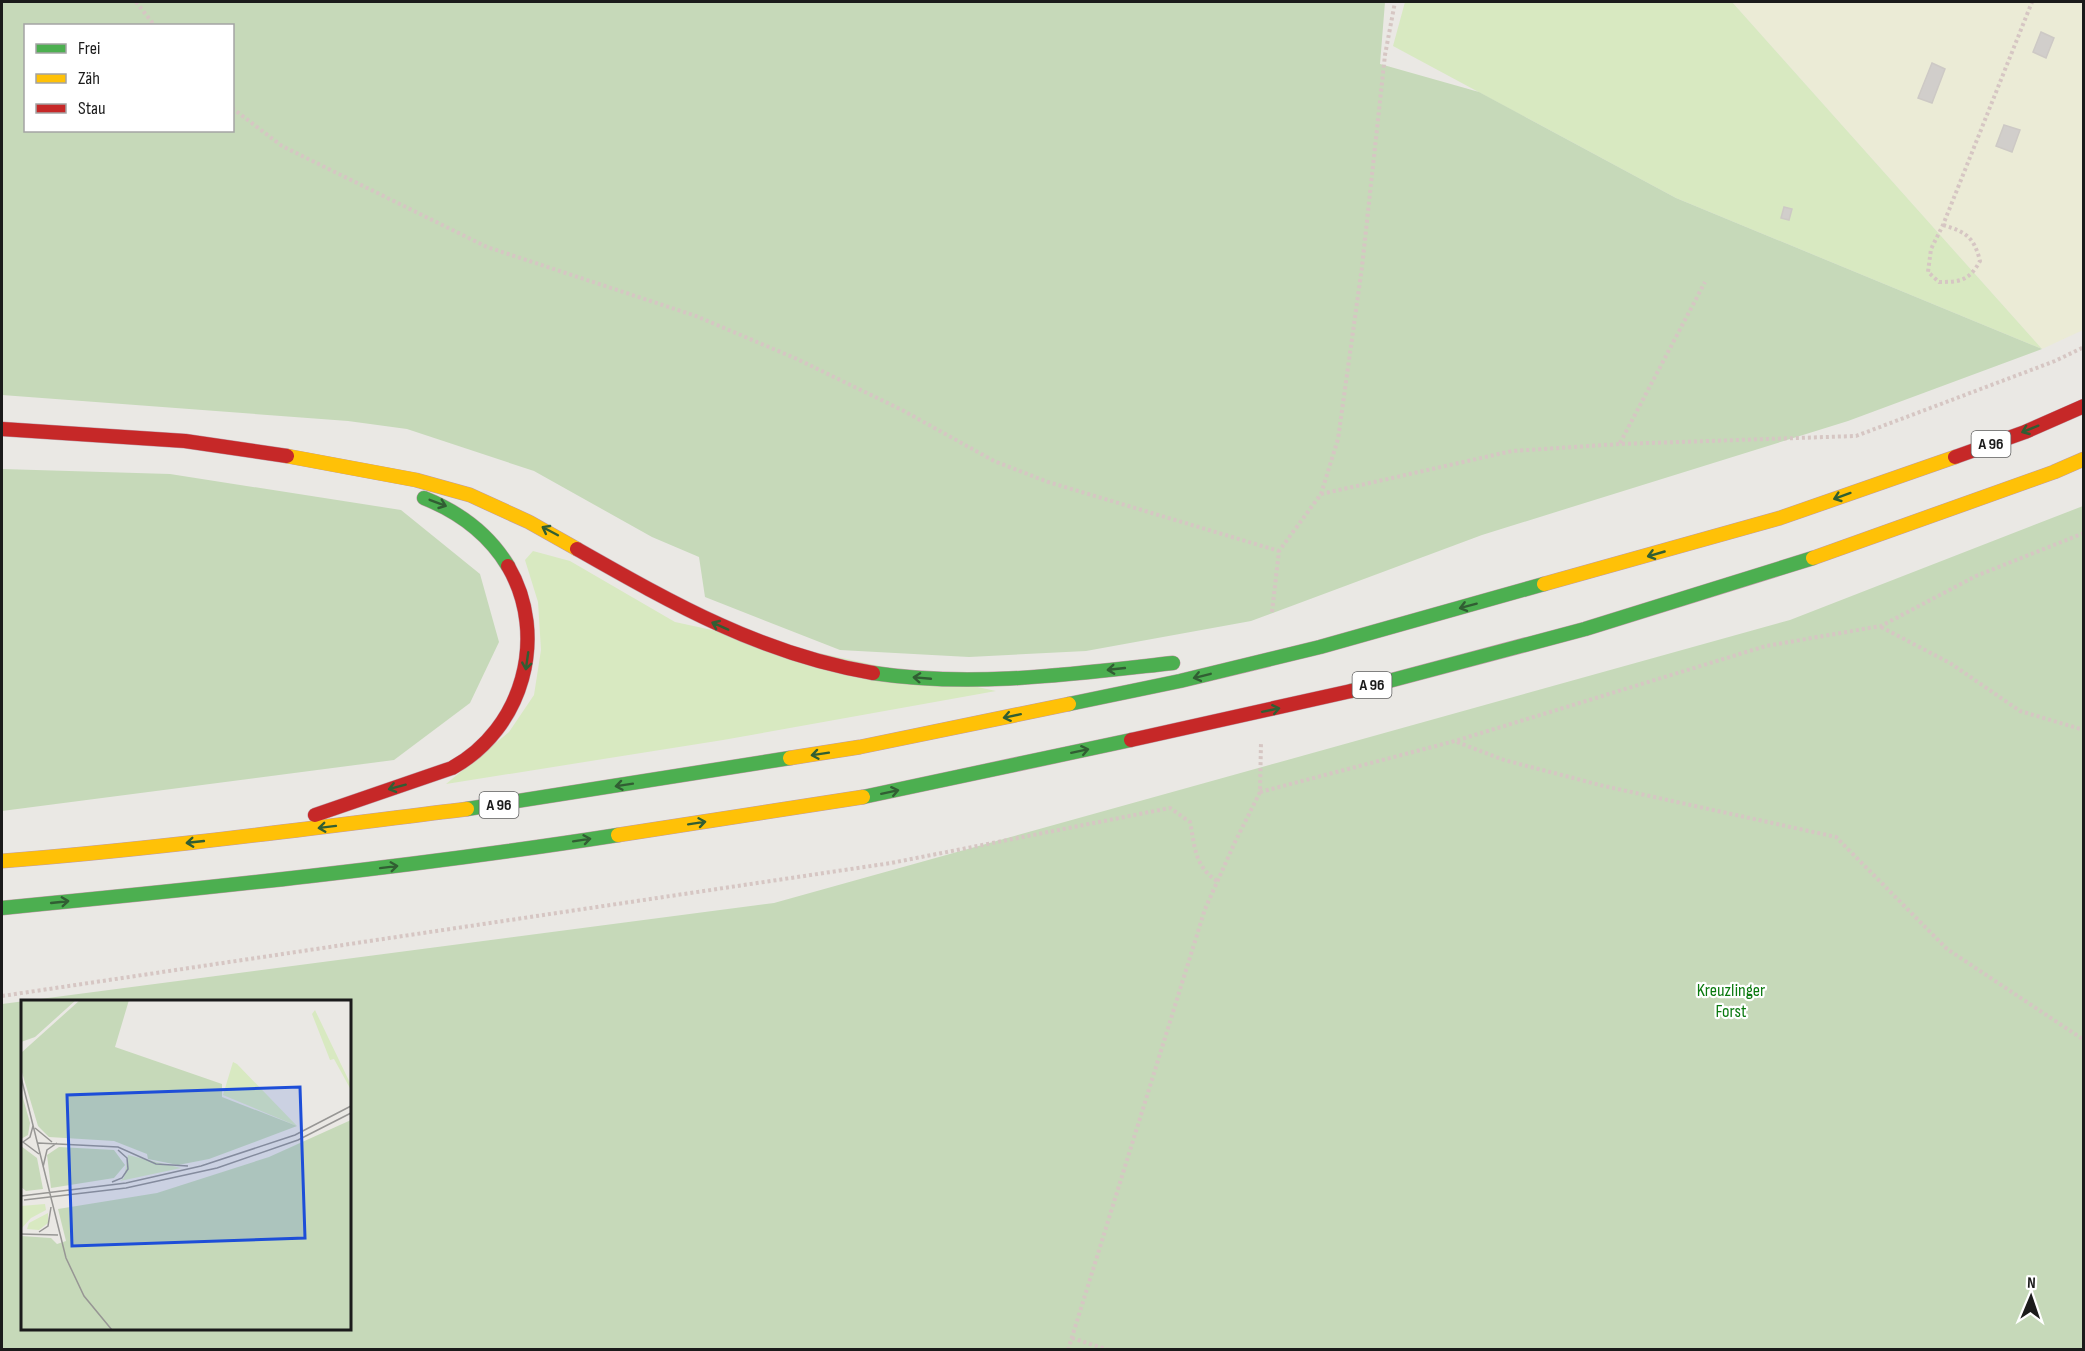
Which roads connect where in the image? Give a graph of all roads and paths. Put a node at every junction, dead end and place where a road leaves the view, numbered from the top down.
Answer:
1 (136, 2) edge
2 (1395, 2) edge
3 (2032, 2) edge
4 (153, 24) edge
5 (234, 110) edge
6 (1943, 225) junction
7 (1705, 282) dead end
8 (2084, 347) edge
9 (2084, 406) edge
10 (2, 429) edge
11 (1620, 444) junction
12 (2084, 459) edge
13 (344, 467) junction
14 (1321, 494) junction
15 (2084, 533) edge
16 (1279, 551) junction
17 (1272, 612) dead end
18 (1881, 626) junction
19 (1320, 647) junction
20 (1218, 658) dead end
21 (1184, 662) dead end
22 (2084, 730) edge
23 (1455, 741) junction
24 (1261, 742) dead end
25 (1260, 792) junction
26 (254, 836) junction
27 (2, 861) edge
28 (1217, 881) junction
29 (2, 908) edge
30 (2, 996) edge
31 (2084, 1040) edge
32 (1072, 1338) junction
33 (1068, 1350) edge
34 (1109, 1350) edge

1 - 4 path
2 - 14 path
3 - 6 path
5 - 16 path
6 - 6 path
7 - 11 path
8 - 11 path
9 -> 19 highway, A 96
10 - 13 highway
11 - 14 path
29 -> 12 highway, A 96
21 -> 13 highway
13 -> 26 highway
14 - 16 path
15 - 18 path
16 - 17 path
18 - 22 path
18 - 23 path
19 - 20 highway
19 -> 26 highway, A 96
23 - 25 path
23 - 31 path
24 - 25 path
25 - 28 path
26 -> 27 highway, A 96
28 - 30 path
28 - 32 path
32 - 33 path
32 - 34 path

